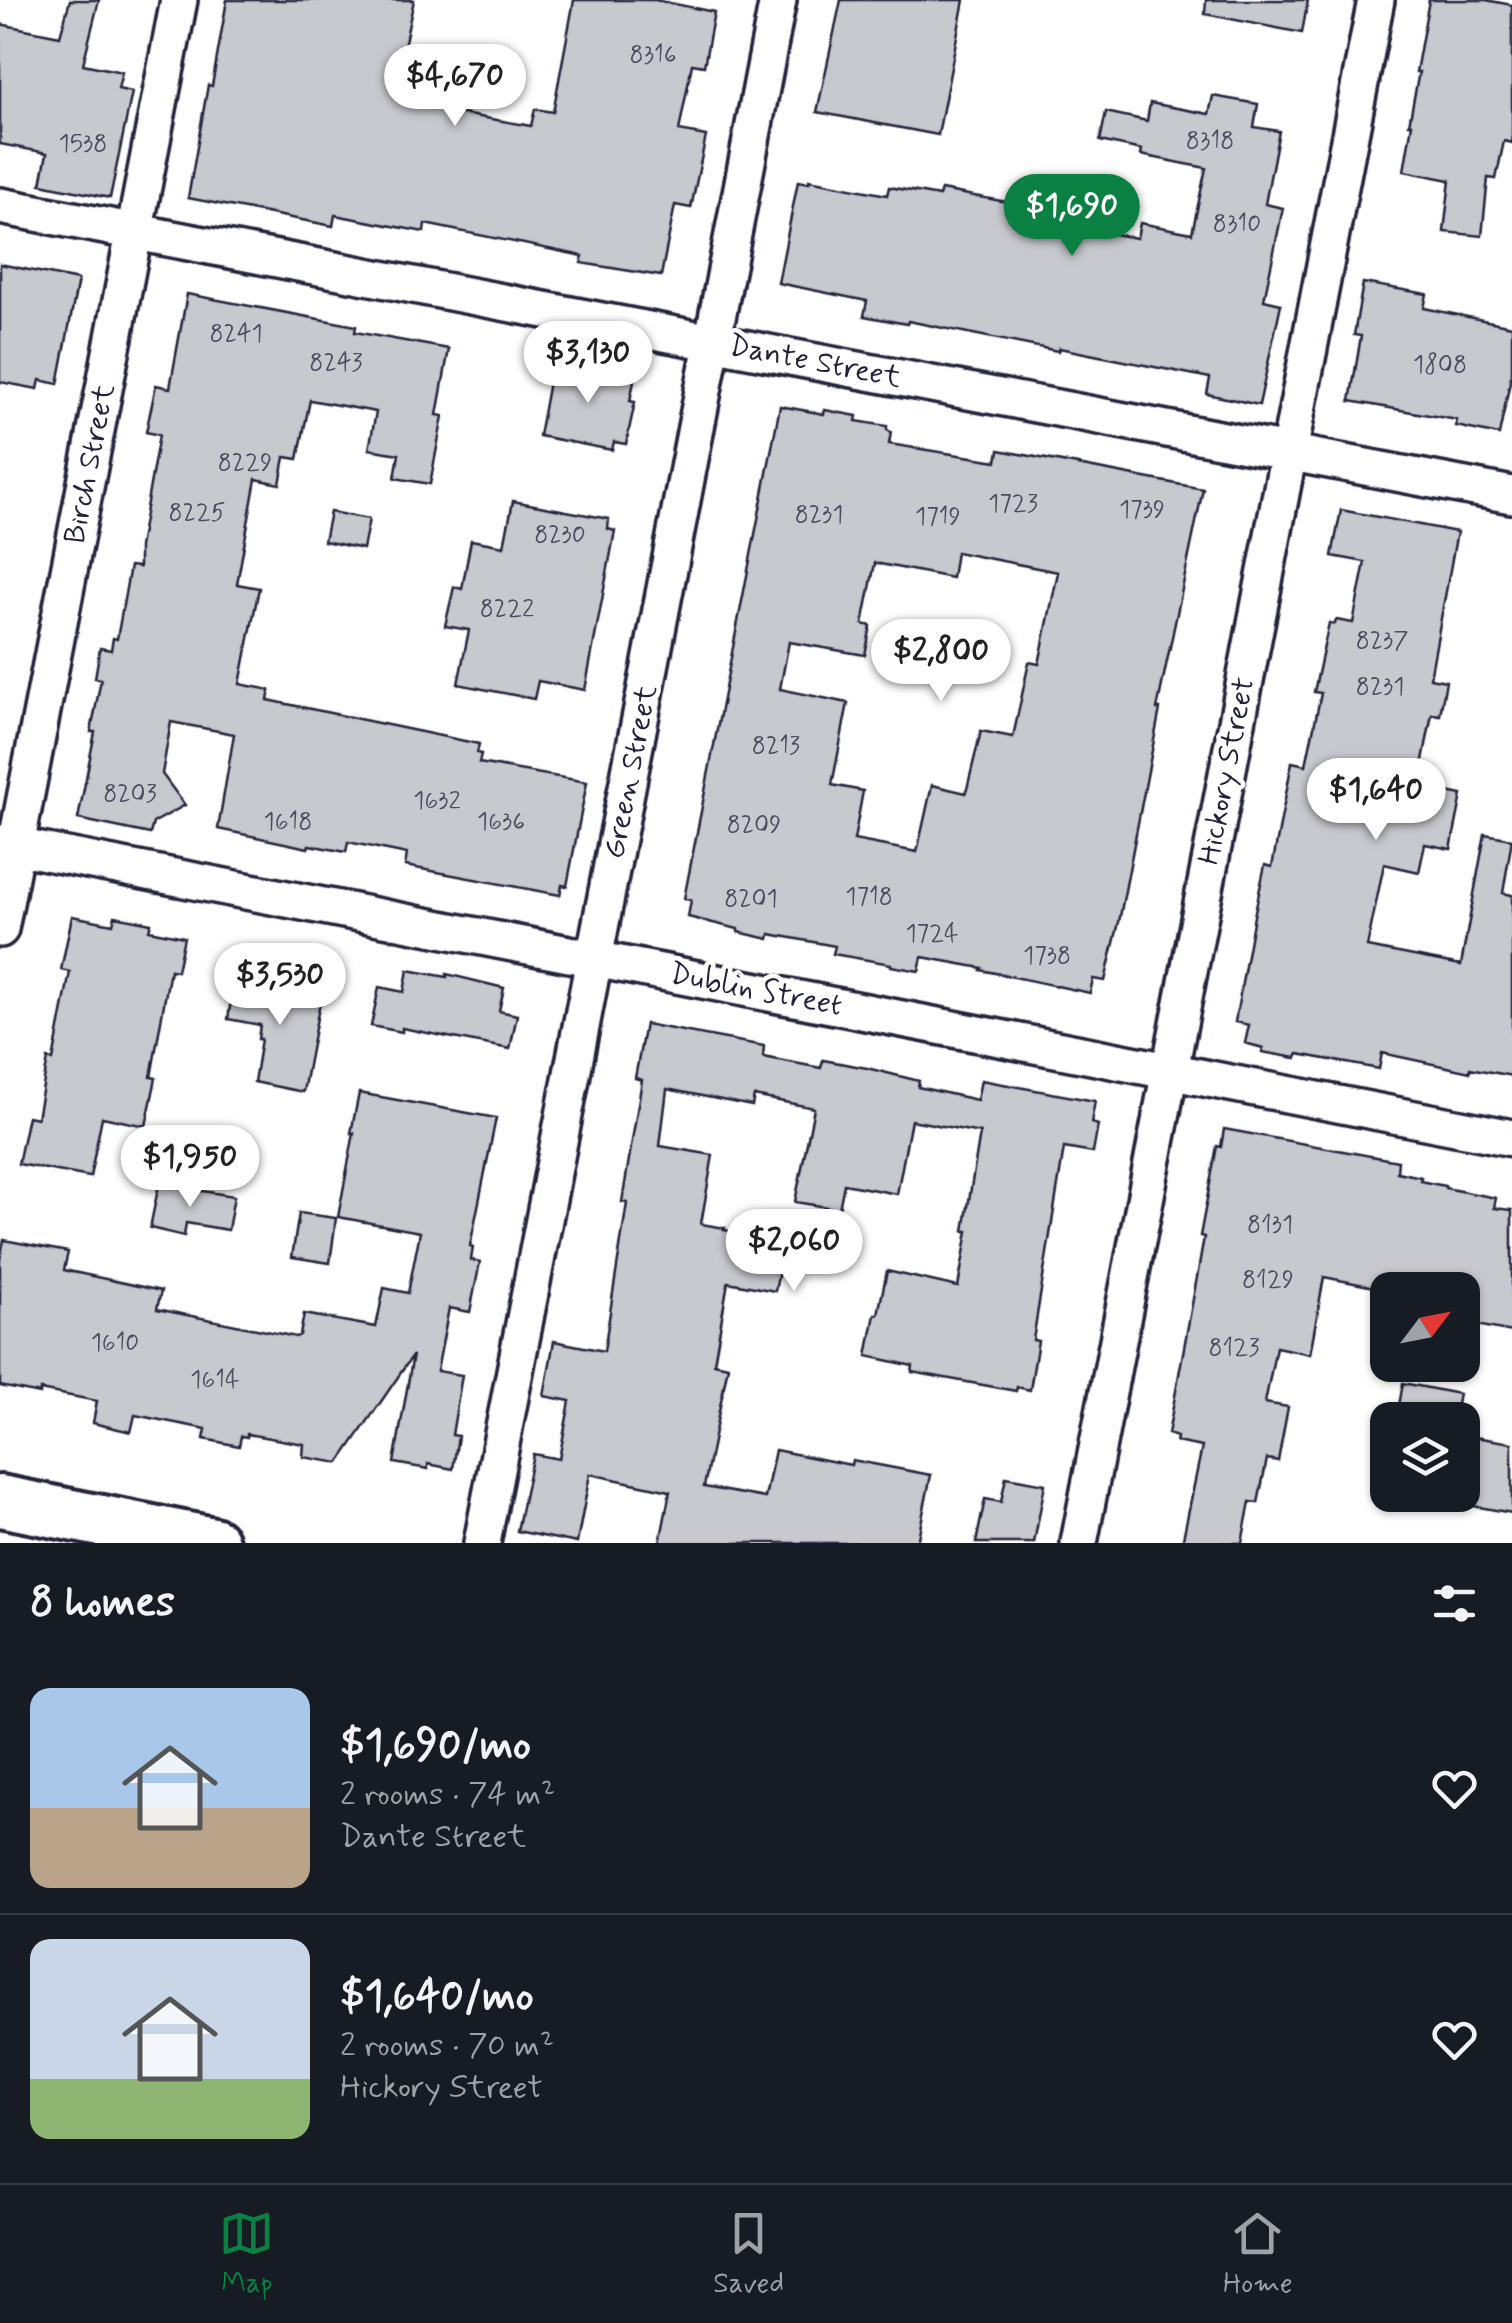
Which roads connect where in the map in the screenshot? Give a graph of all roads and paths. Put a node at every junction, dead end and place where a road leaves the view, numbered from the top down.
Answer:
1 (179, 0) edge
2 (778, 0) edge
3 (1376, 0) edge
4 (0, 206) edge
5 (134, 232) junction
6 (713, 342) junction
7 (1289, 452) junction
8 (1512, 494) edge
9 (8, 845) edge
10 (0, 928) edge
11 (595, 959) junction
12 (1170, 1071) junction
13 (1512, 1138) edge
14 (0, 1501) edge
15 (213, 1543) edge
16 (482, 1543) edge
17 (1079, 1543) edge

1 - 5 street, Birch Street
2 - 6 street, Green Street
3 - 7 street, Hickory Street
4 - 5 street, Dante Street
5 - 6 street, Dante Street
5 - 9 street, Birch Street
6 - 7 street, Dante Street
6 - 11 street, Green Street
7 - 8 street, Dante Street
7 - 12 street, Hickory Street
9 - 10 street, Birch Street
9 - 11 street, Dublin Street
11 - 12 street, Dublin Street
11 - 16 street, Green Street
12 - 13 street, Dublin Street
12 - 17 street, Hickory Street
14 - 15 main road

